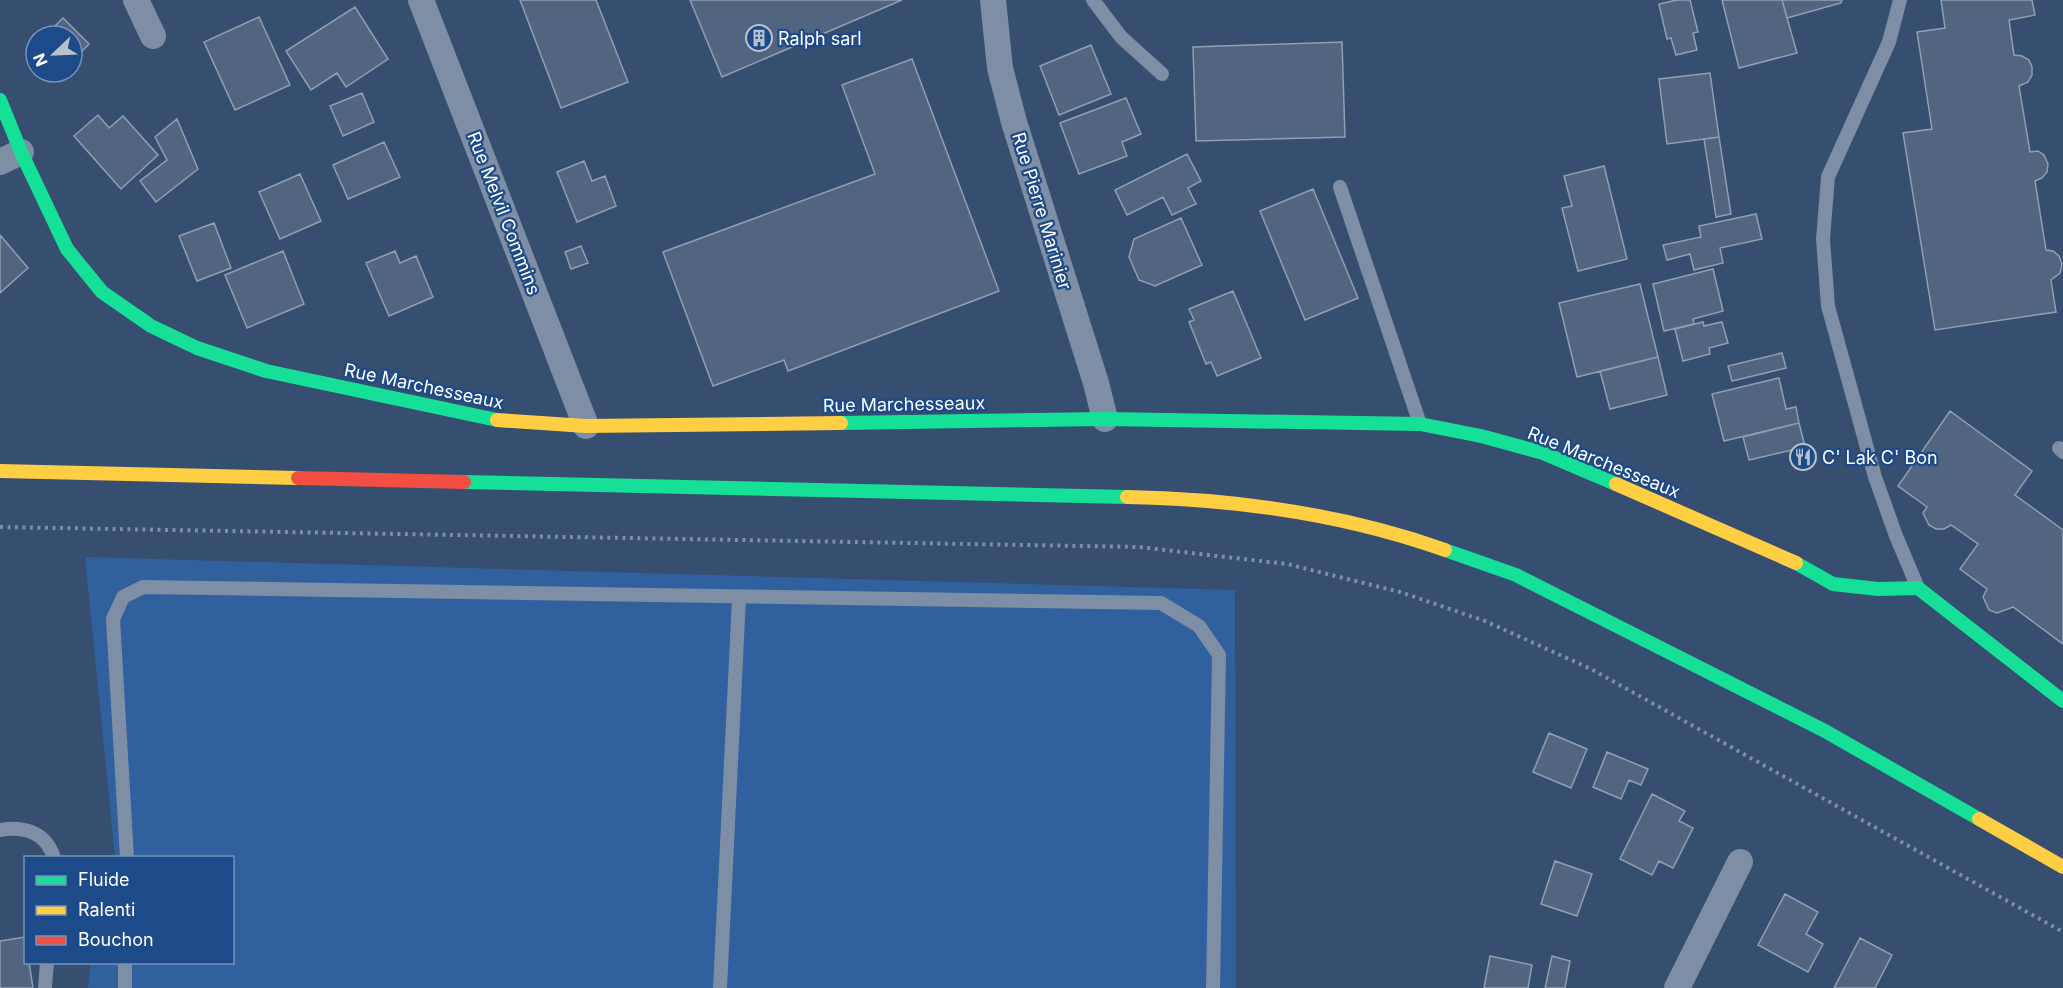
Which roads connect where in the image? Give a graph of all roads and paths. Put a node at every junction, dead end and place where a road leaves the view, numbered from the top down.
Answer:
1 (136, 0) edge
2 (421, 0) edge
3 (993, 0) edge
4 (1093, 0) edge
5 (1900, 0) edge
6 (153, 36) dead end
7 (1162, 74) dead end
8 (0, 100) edge
9 (11, 157) edge
10 (1340, 187) dead end
11 (1105, 420) junction
12 (1420, 424) junction
13 (586, 426) junction
14 (0, 471) edge
15 (1918, 588) junction
16 (739, 598) junction
17 (2063, 701) edge
18 (0, 830) edge
19 (53, 856) edge
20 (127, 856) edge
21 (1740, 862) dead end
22 (2063, 867) edge
23 (47, 964) edge
24 (125, 964) edge
25 (45, 987) edge
26 (125, 988) edge
27 (720, 988) edge
28 (1213, 988) edge
29 (1677, 988) edge

1 - 6 street
2 - 13 street, Rue Melvil Commins
3 - 11 street, Rue Pierre Marinier
4 - 7 lane
5 - 15 lane
8 - 9 street, Rue Marchesseaux
9 - 13 street, Rue Marchesseaux
10 - 12 lane
11 - 12 street, Rue Marchesseaux
11 - 13 street, Rue Marchesseaux
12 - 15 street, Rue Marchesseaux
14 - 22 street
15 - 17 street
16 - 20 lane
16 - 27 lane
16 - 28 lane
18 - 19 lane
21 - 29 street
23 - 25 lane
24 - 26 lane

